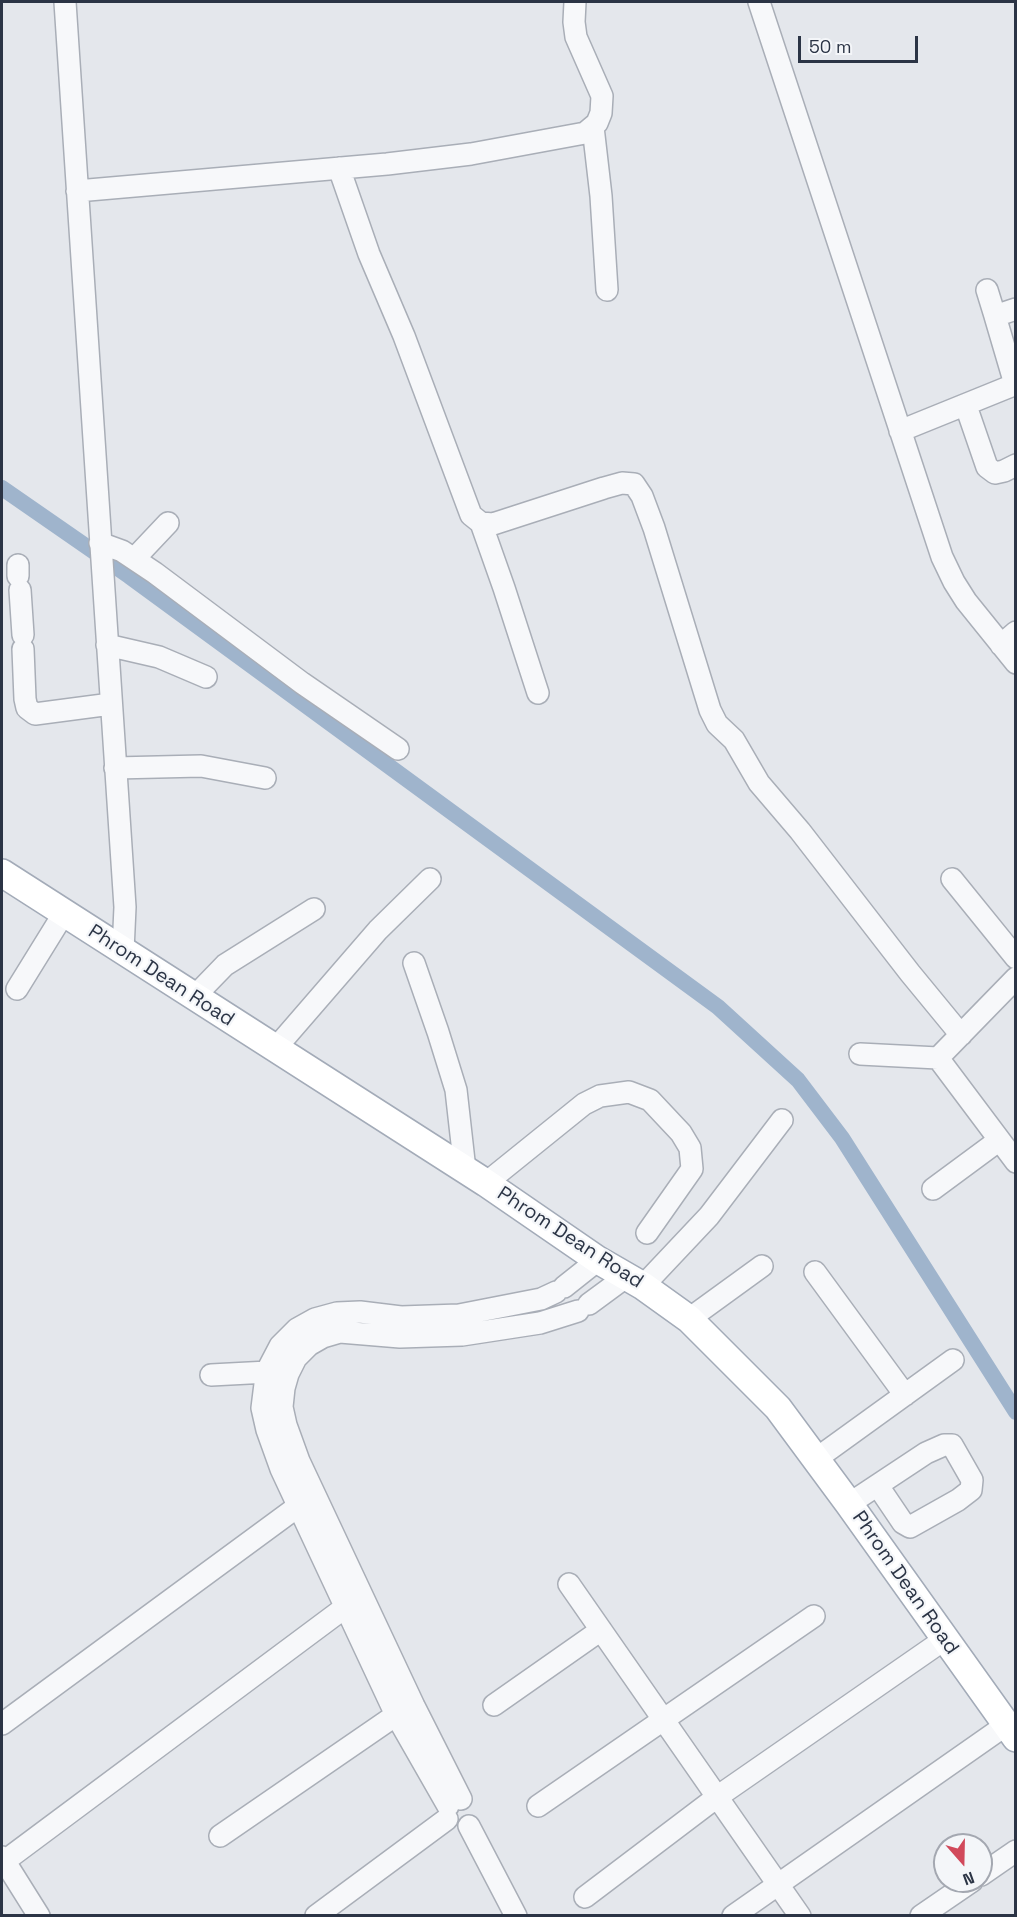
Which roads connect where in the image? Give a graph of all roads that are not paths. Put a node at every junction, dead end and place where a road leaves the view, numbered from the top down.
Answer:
1 (65, 2) edge
2 (575, 2) edge
3 (759, 2) edge
4 (592, 127) junction
5 (339, 168) junction
6 (77, 191) junction
7 (607, 290) dead end
8 (987, 290) dead end
9 (1016, 309) edge
10 (995, 316) junction
11 (1015, 384) edge
12 (966, 406) junction
13 (900, 432) junction
14 (1016, 465) edge
15 (168, 523) dead end
16 (481, 523) junction
17 (100, 547) junction
18 (134, 559) junction
19 (19, 577) dead end
20 (1008, 638) edge
21 (107, 645) junction
22 (1016, 663) edge
23 (206, 676) dead end
24 (537, 693) dead end
25 (111, 704) junction
26 (398, 749) dead end
27 (115, 768) junction
28 (265, 778) dead end
29 (2, 873) edge
30 (430, 879) dead end
31 (952, 879) dead end
32 (314, 909) dead end
33 (64, 913) junction
34 (123, 951) junction
35 (1016, 958) edge
36 (414, 963) dead end
37 (1016, 978) edge
38 (17, 989) dead end
39 (194, 997) junction
40 (961, 1035) junction
41 (275, 1049) junction
42 (860, 1054) dead end
43 (938, 1058) junction
44 (782, 1120) dead end
45 (998, 1141) junction
46 (1016, 1162) edge
47 (476, 1176) junction
48 (933, 1189) dead end
49 (647, 1233) dead end
50 (598, 1260) junction
51 (762, 1266) dead end
52 (815, 1272) dead end
53 (635, 1281) junction
54 (557, 1292) junction
55 (578, 1310) junction
56 (689, 1319) junction
57 (409, 1327) junction
58 (953, 1360) dead end
59 (268, 1372) junction
60 (211, 1375) dead end
61 (905, 1395) junction
62 (816, 1459) junction
63 (878, 1486) dead end
64 (307, 1500) junction
65 (849, 1504) junction
66 (569, 1584) dead end
67 (354, 1601) junction
68 (814, 1616) dead end
69 (601, 1630) junction
70 (945, 1639) junction
71 (412, 1700) junction
72 (494, 1705) dead end
73 (396, 1715) junction
74 (664, 1719) junction
75 (2, 1724) edge
76 (1011, 1732) edge
77 (717, 1797) junction
78 (538, 1806) dead end
79 (452, 1808) junction
80 (220, 1836) dead end
81 (1016, 1851) edge
82 (2, 1860) edge
83 (993, 1867) edge
84 (778, 1883) junction
85 (955, 1893) edge
86 (585, 1897) dead end
87 (39, 1916) edge
88 (316, 1916) edge
89 (516, 1916) edge
90 (733, 1916) edge
91 (800, 1916) edge
92 (921, 1916) edge

1 - 6 street
2 - 4 street
3 - 13 street
4 - 5 street
4 - 7 street
5 - 6 street
5 - 16 street
6 - 17 street
8 - 10 street
9 - 10 street
10 - 11 street
11 - 12 street
12 - 13 street
12 - 14 street
13 - 20 street
15 - 18 street
16 - 24 street
16 - 40 street
17 - 18 street
17 - 21 street
18 - 26 street
19 - 25 street
20 - 22 street
21 - 23 street
21 - 25 street
25 - 27 street
27 - 28 street
27 - 34 street
29 - 33 main road, Phrom Dean Road
30 - 41 street
31 - 35 street
32 - 39 street
33 - 34 main road, Phrom Dean Road
33 - 38 street
34 - 39 main road, Phrom Dean Road
36 - 47 street
37 - 40 street
39 - 41 main road, Phrom Dean Road
40 - 43 street
41 - 47 main road, Phrom Dean Road
42 - 43 street
43 - 45 street
44 - 53 street
45 - 46 street
45 - 48 street
47 - 49 street
47 - 50 main road, Phrom Dean Road
50 - 53 main road, Phrom Dean Road
50 - 54 street
51 - 56 street
52 - 61 street
53 - 55 street
53 - 56 main road, Phrom Dean Road
54 - 55 street
54 - 57 street
55 - 57 street
56 - 62 main road, Phrom Dean Road
57 - 59 street
57 - 64 street
58 - 61 street
59 - 60 street
59 - 64 street
61 - 62 street
62 - 65 main road, Phrom Dean Road
63 - 65 street
64 - 67 street
64 - 75 street
65 - 70 main road, Phrom Dean Road
66 - 69 street
67 - 71 street
67 - 73 street
67 - 82 street
68 - 74 street
69 - 72 street
69 - 74 street
70 - 76 main road, Phrom Dean Road
70 - 77 street
71 - 73 street
71 - 79 street
73 - 79 street
73 - 80 street
74 - 77 street
74 - 78 street
76 - 84 street
77 - 84 street
77 - 86 street
79 - 88 street
79 - 89 street
81 - 83 street
82 - 87 street
84 - 90 street
84 - 91 street
85 - 92 street

